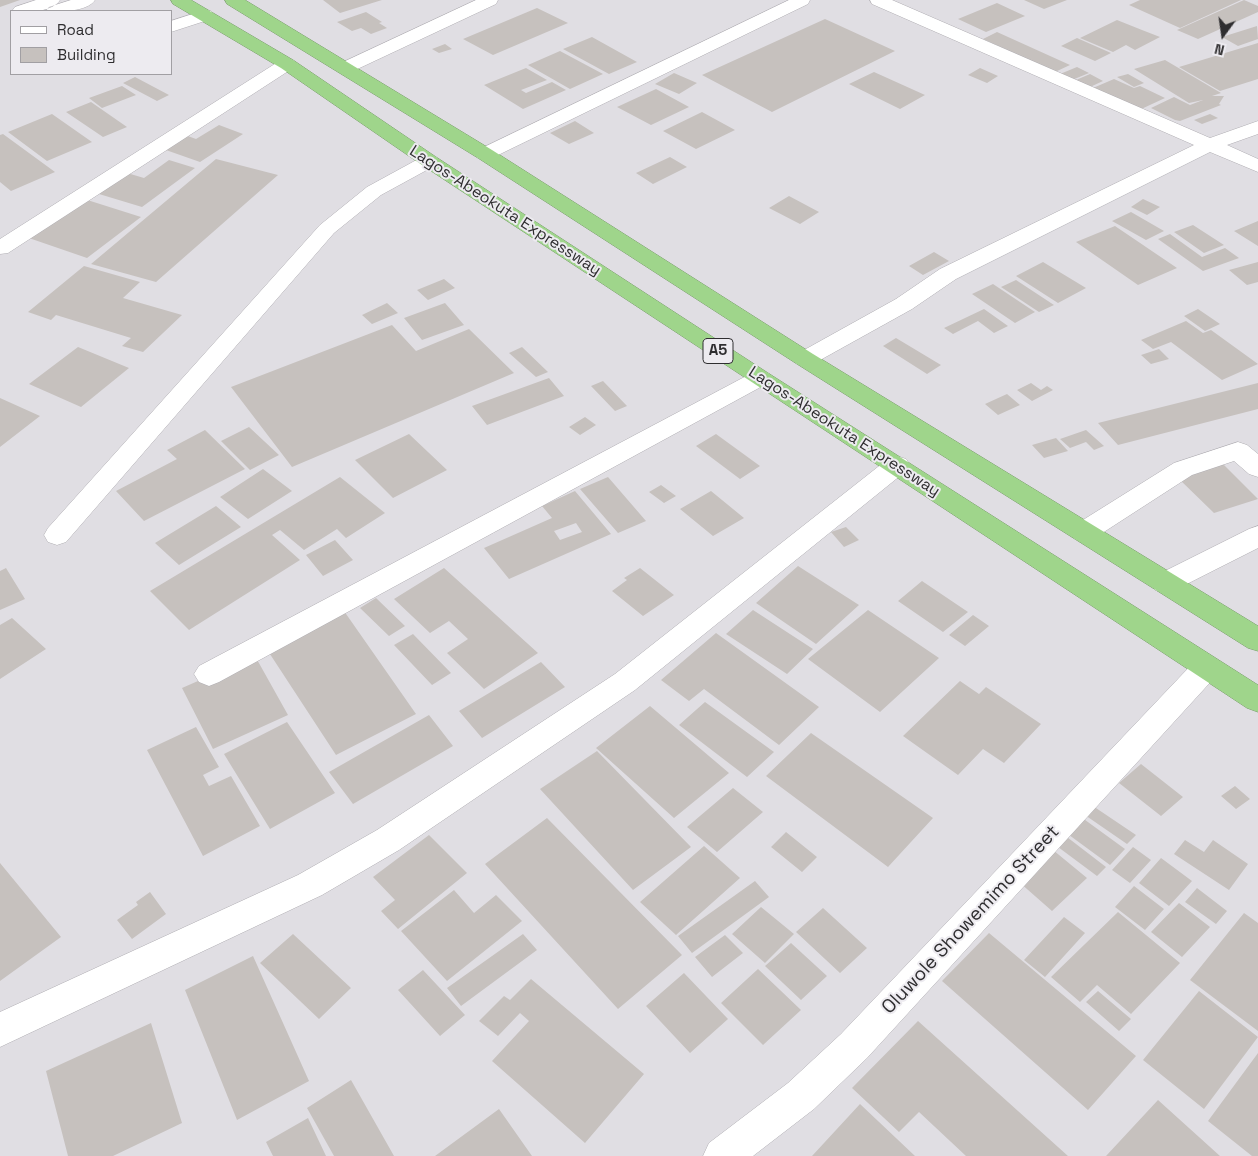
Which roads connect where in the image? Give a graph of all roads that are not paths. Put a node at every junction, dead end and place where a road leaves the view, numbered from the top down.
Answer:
1 (52, 0) edge
2 (87, 0) edge
3 (179, 0) edge
4 (234, 0) edge
5 (490, 0) edge
6 (766, 0) edge
7 (878, 0) edge
8 (794, 4) edge
9 (24, 10) edge
10 (58, 10) edge
11 (205, 15) junction
12 (172, 27) edge
13 (287, 64) junction
14 (345, 68) junction
15 (1258, 127) edge
16 (1209, 145) junction
17 (485, 154) junction
18 (429, 161) junction
19 (1258, 166) edge
20 (0, 248) edge
21 (805, 359) junction
22 (760, 378) junction
23 (897, 465) junction
24 (1258, 468) edge
25 (1084, 532) junction
26 (57, 535) dead end
27 (1258, 536) edge
28 (1165, 583) junction
29 (1258, 640) edge
30 (1206, 668) junction
31 (209, 674) dead end
32 (1258, 700) edge
33 (0, 1030) edge
34 (722, 1156) edge

1 - 9 street
2 - 10 street
3 - 11 highway, Lagos-Abeokuta Expressway / A5
4 - 14 highway, A5
5 - 14 street
6 - 8 street
7 - 16 street
8 - 17 street
11 - 12 street
11 - 13 highway, Lagos-Abeokuta Expressway / A5
13 - 18 highway, Lagos-Abeokuta Expressway / A5
13 - 20 street
14 - 17 highway, A5
15 - 16 street
16 - 19 street
16 - 21 street
17 - 21 highway, A5
18 - 22 highway, Lagos-Abeokuta Expressway / A5
18 - 26 street
21 - 25 highway, A5
22 - 23 highway, Lagos-Abeokuta Expressway / A5
22 - 31 street
23 - 30 highway, Lagos-Abeokuta Expressway / A5
23 - 33 street
24 - 25 street
25 - 28 highway, A5
27 - 28 street
28 - 29 highway, A5
30 - 32 highway, Lagos-Abeokuta Expressway / A5
30 - 34 street, Oluwole Showemimo Street

